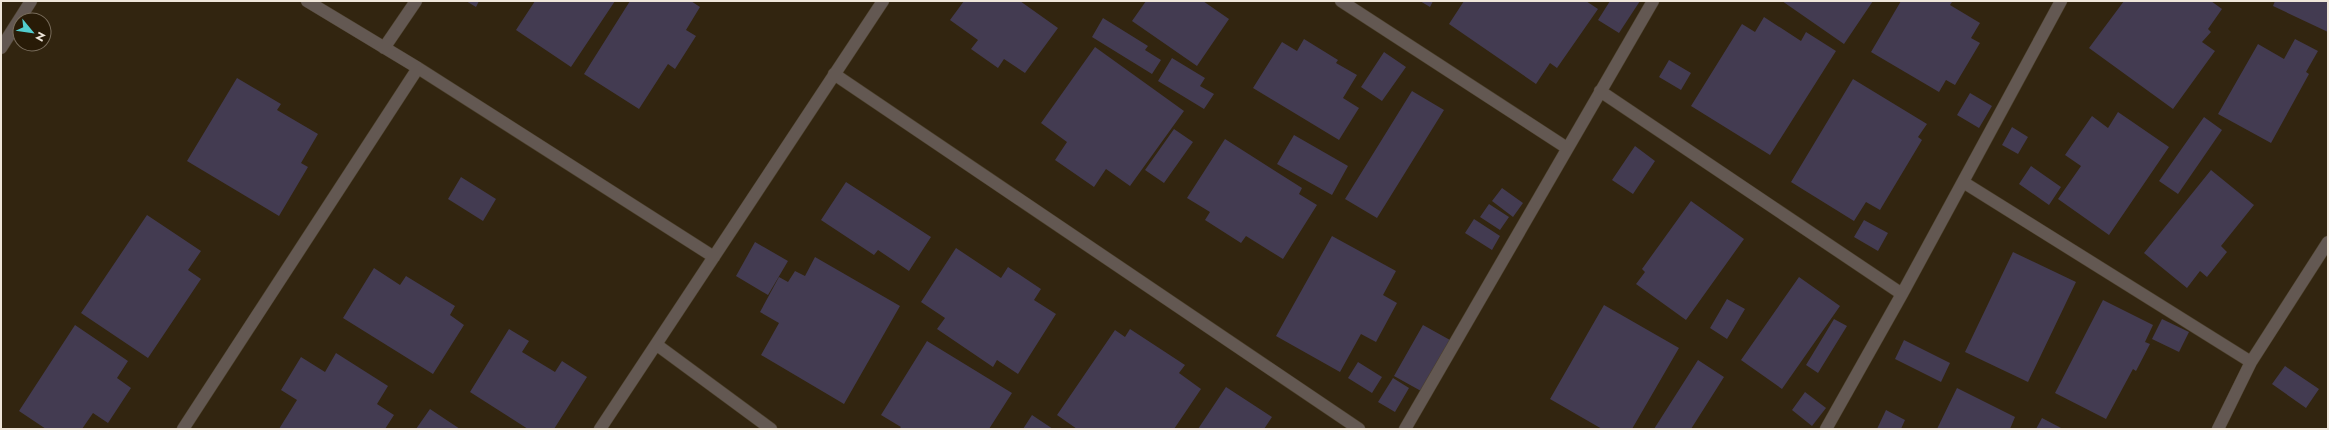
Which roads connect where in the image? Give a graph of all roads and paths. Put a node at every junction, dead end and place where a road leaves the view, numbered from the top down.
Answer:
1 (31, 1) edge
2 (307, 1) edge
3 (416, 1) edge
4 (883, 1) edge
5 (1341, 1) edge
6 (1653, 1) edge
7 (2061, 1) edge
8 (1, 48) edge
9 (384, 48) junction
10 (418, 68) junction
11 (834, 74) junction
12 (1600, 91) junction
13 (1567, 148) junction
14 (1963, 182) junction
15 (2328, 242) edge
16 (714, 257) junction
17 (1902, 294) junction
18 (657, 345) junction
19 (2251, 362) junction
20 (183, 429) edge
21 (600, 429) edge
22 (771, 429) edge
23 (1359, 429) edge
24 (1405, 429) edge
25 (1826, 429) edge
26 (2218, 429) edge

1 - 8 street
2 - 9 street
3 - 9 street
4 - 11 street
5 - 13 street
6 - 12 street
7 - 14 street
9 - 10 street
10 - 16 street
10 - 20 street
11 - 16 street
11 - 23 street
12 - 13 street
12 - 17 street
13 - 24 street
14 - 17 street
14 - 19 street
15 - 19 street
16 - 18 street
17 - 25 street
18 - 21 street
18 - 22 street
19 - 26 street

